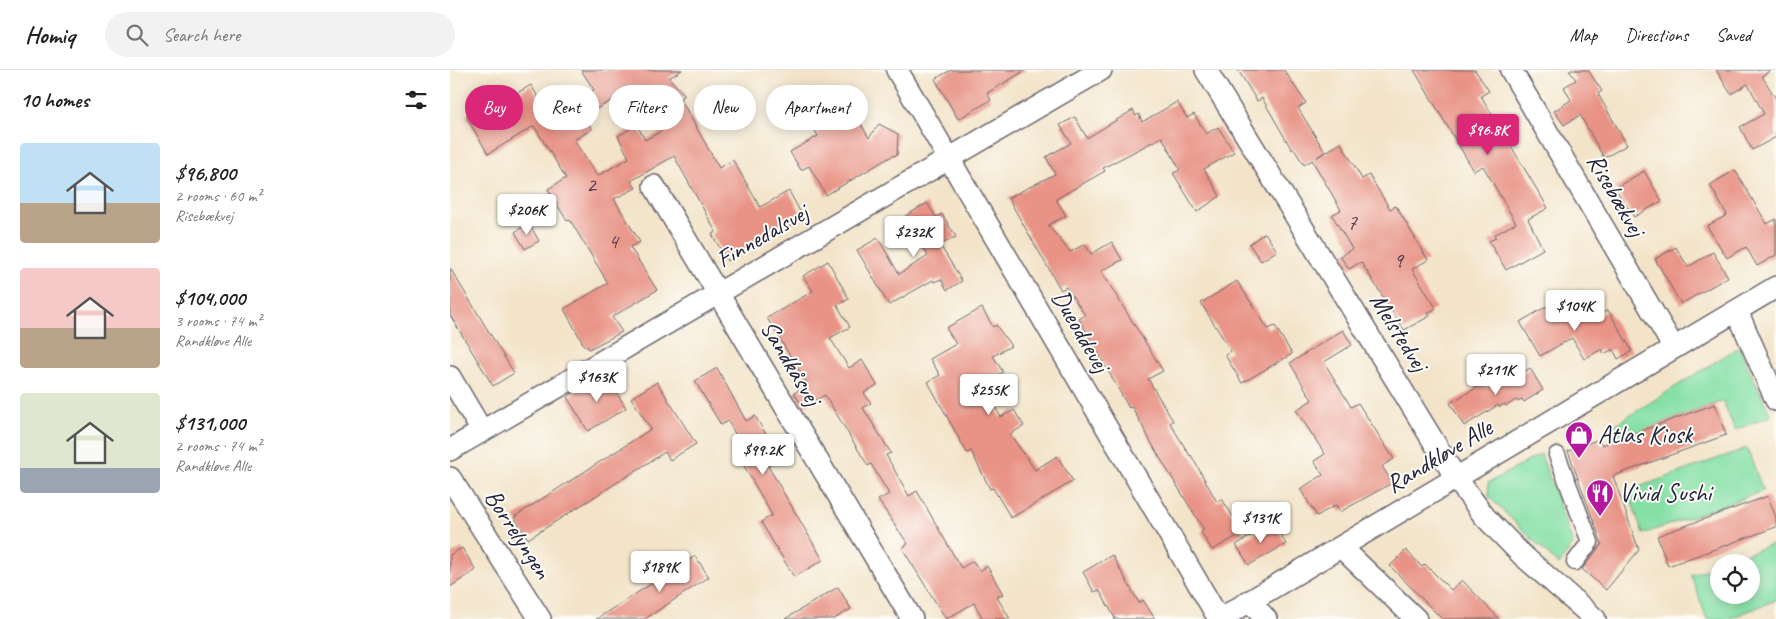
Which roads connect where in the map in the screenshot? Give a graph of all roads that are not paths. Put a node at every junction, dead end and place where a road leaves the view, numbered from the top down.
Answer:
1 (897, 70) edge
2 (1102, 70) edge
3 (1206, 70) edge
4 (1511, 70) edge
5 (948, 158) junction
6 (654, 186) dead end
7 (1776, 287) edge
8 (718, 294) junction
9 (1737, 311) junction
10 (1674, 348) junction
11 (450, 377) edge
12 (1776, 400) edge
13 (482, 431) junction
14 (450, 450) edge
15 (1557, 455) dead end
16 (450, 478) edge
17 (1456, 478) junction
18 (1341, 547) junction
19 (1575, 562) dead end
20 (1249, 602) junction
21 (540, 619) edge
22 (912, 619) edge
23 (1220, 619) edge
24 (1266, 619) edge
25 (1416, 619) edge
26 (1595, 619) edge

1 - 5 street, Dueoddevej
2 - 5 street, Finnedalsvej
3 - 17 street, Melstedvej
4 - 10 street, Risebækvej
5 - 8 street, Finnedalsvej
5 - 23 street, Dueoddevej
6 - 8 street, Sandkåsvej
7 - 9 street, Randkløve Alle
8 - 13 street, Finnedalsvej
8 - 22 street, Sandkåsvej
9 - 10 street, Randkløve Alle
9 - 12 street
10 - 17 street, Randkløve Alle
11 - 13 street
13 - 14 street, Finnedalsvej
15 - 19 street
16 - 21 street, Borrelyngen
17 - 18 street, Randkløve Alle
17 - 26 street, Melstedvej
18 - 20 street, Randkløve Alle
18 - 25 street
20 - 23 street, Randkløve Alle
20 - 24 street

